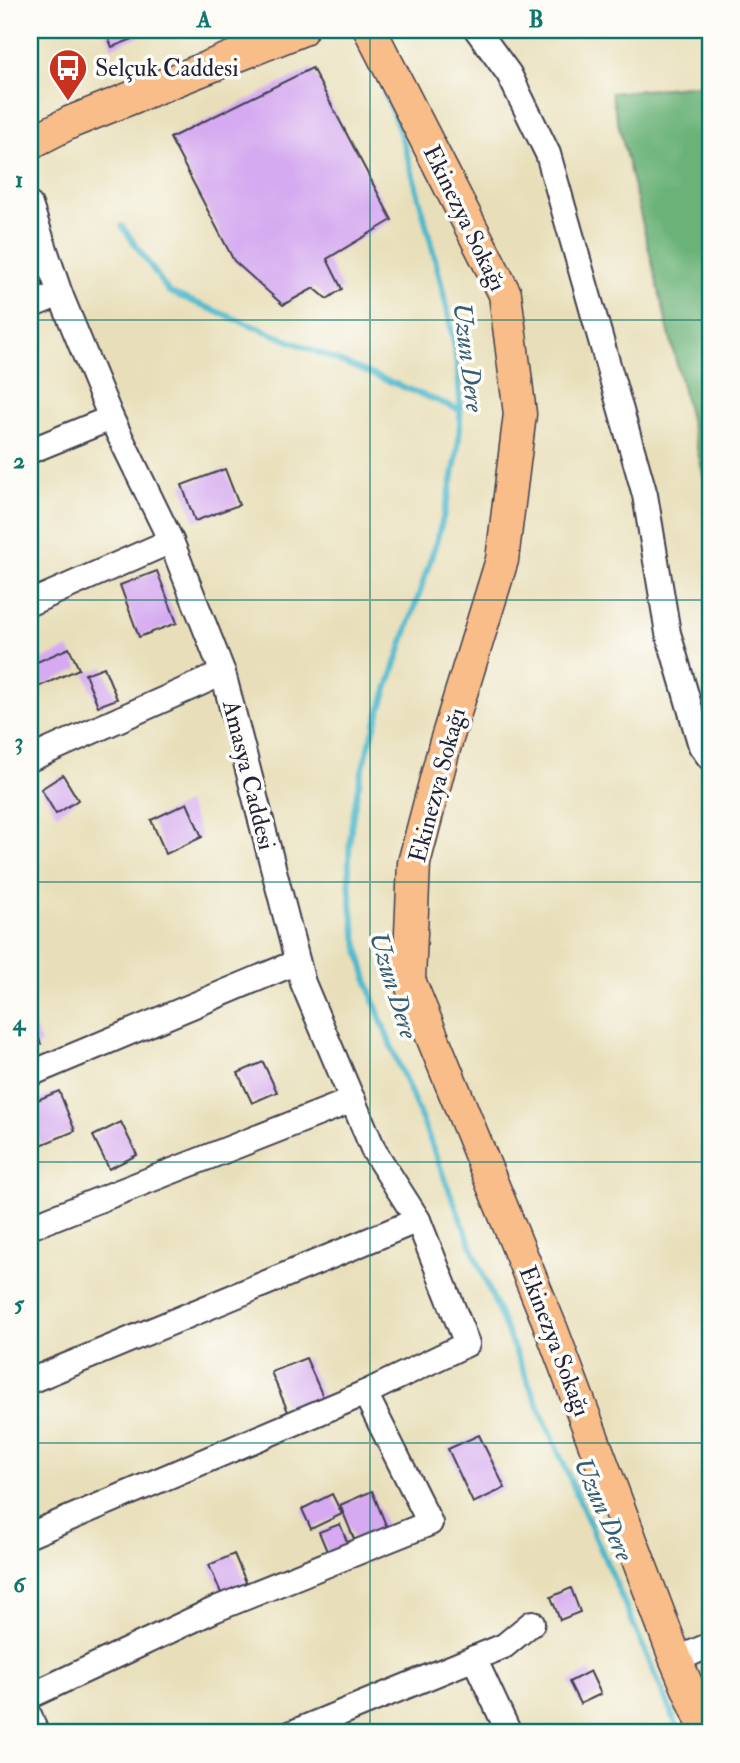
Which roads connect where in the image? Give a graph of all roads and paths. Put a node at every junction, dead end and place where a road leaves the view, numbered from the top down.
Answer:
1 (301, 30) edge
2 (370, 30) edge
3 (477, 30) edge
4 (30, 143) edge
5 (30, 205) edge
6 (60, 294) junction
7 (30, 306) edge
8 (111, 418) junction
9 (30, 451) edge
10 (172, 541) junction
11 (30, 603) edge
12 (223, 673) junction
13 (710, 758) edge
14 (30, 760) edge
15 (297, 962) junction
16 (30, 1074) edge
17 (353, 1100) junction
18 (418, 1220) junction
19 (30, 1227) edge
20 (30, 1381) edge
21 (365, 1393) junction
22 (30, 1535) edge
23 (532, 1623) dead end
24 (710, 1645) edge
25 (474, 1658) junction
26 (676, 1660) junction
27 (30, 1696) edge
28 (30, 1717) edge
29 (36, 1733) edge
30 (292, 1733) edge
31 (509, 1733) edge
32 (707, 1733) edge

1 - 4 main road
2 - 26 main road, Ekinezya Sokağı
3 - 13 street
5 - 6 street, Amasya Caddesi
6 - 7 street
6 - 8 street, Amasya Caddesi
8 - 9 street
8 - 10 street, Amasya Caddesi
10 - 11 street
10 - 12 street, Amasya Caddesi
12 - 14 street
12 - 15 street, Amasya Caddesi
15 - 16 street
15 - 17 street, Amasya Caddesi
17 - 18 street, Amasya Caddesi
17 - 19 street
18 - 20 street
18 - 21 street, Amasya Caddesi
21 - 22 street
21 - 27 street
23 - 25 street
24 - 26 street
25 - 30 street
25 - 31 street
26 - 32 main road, Ekinezya Sokağı
28 - 29 street

